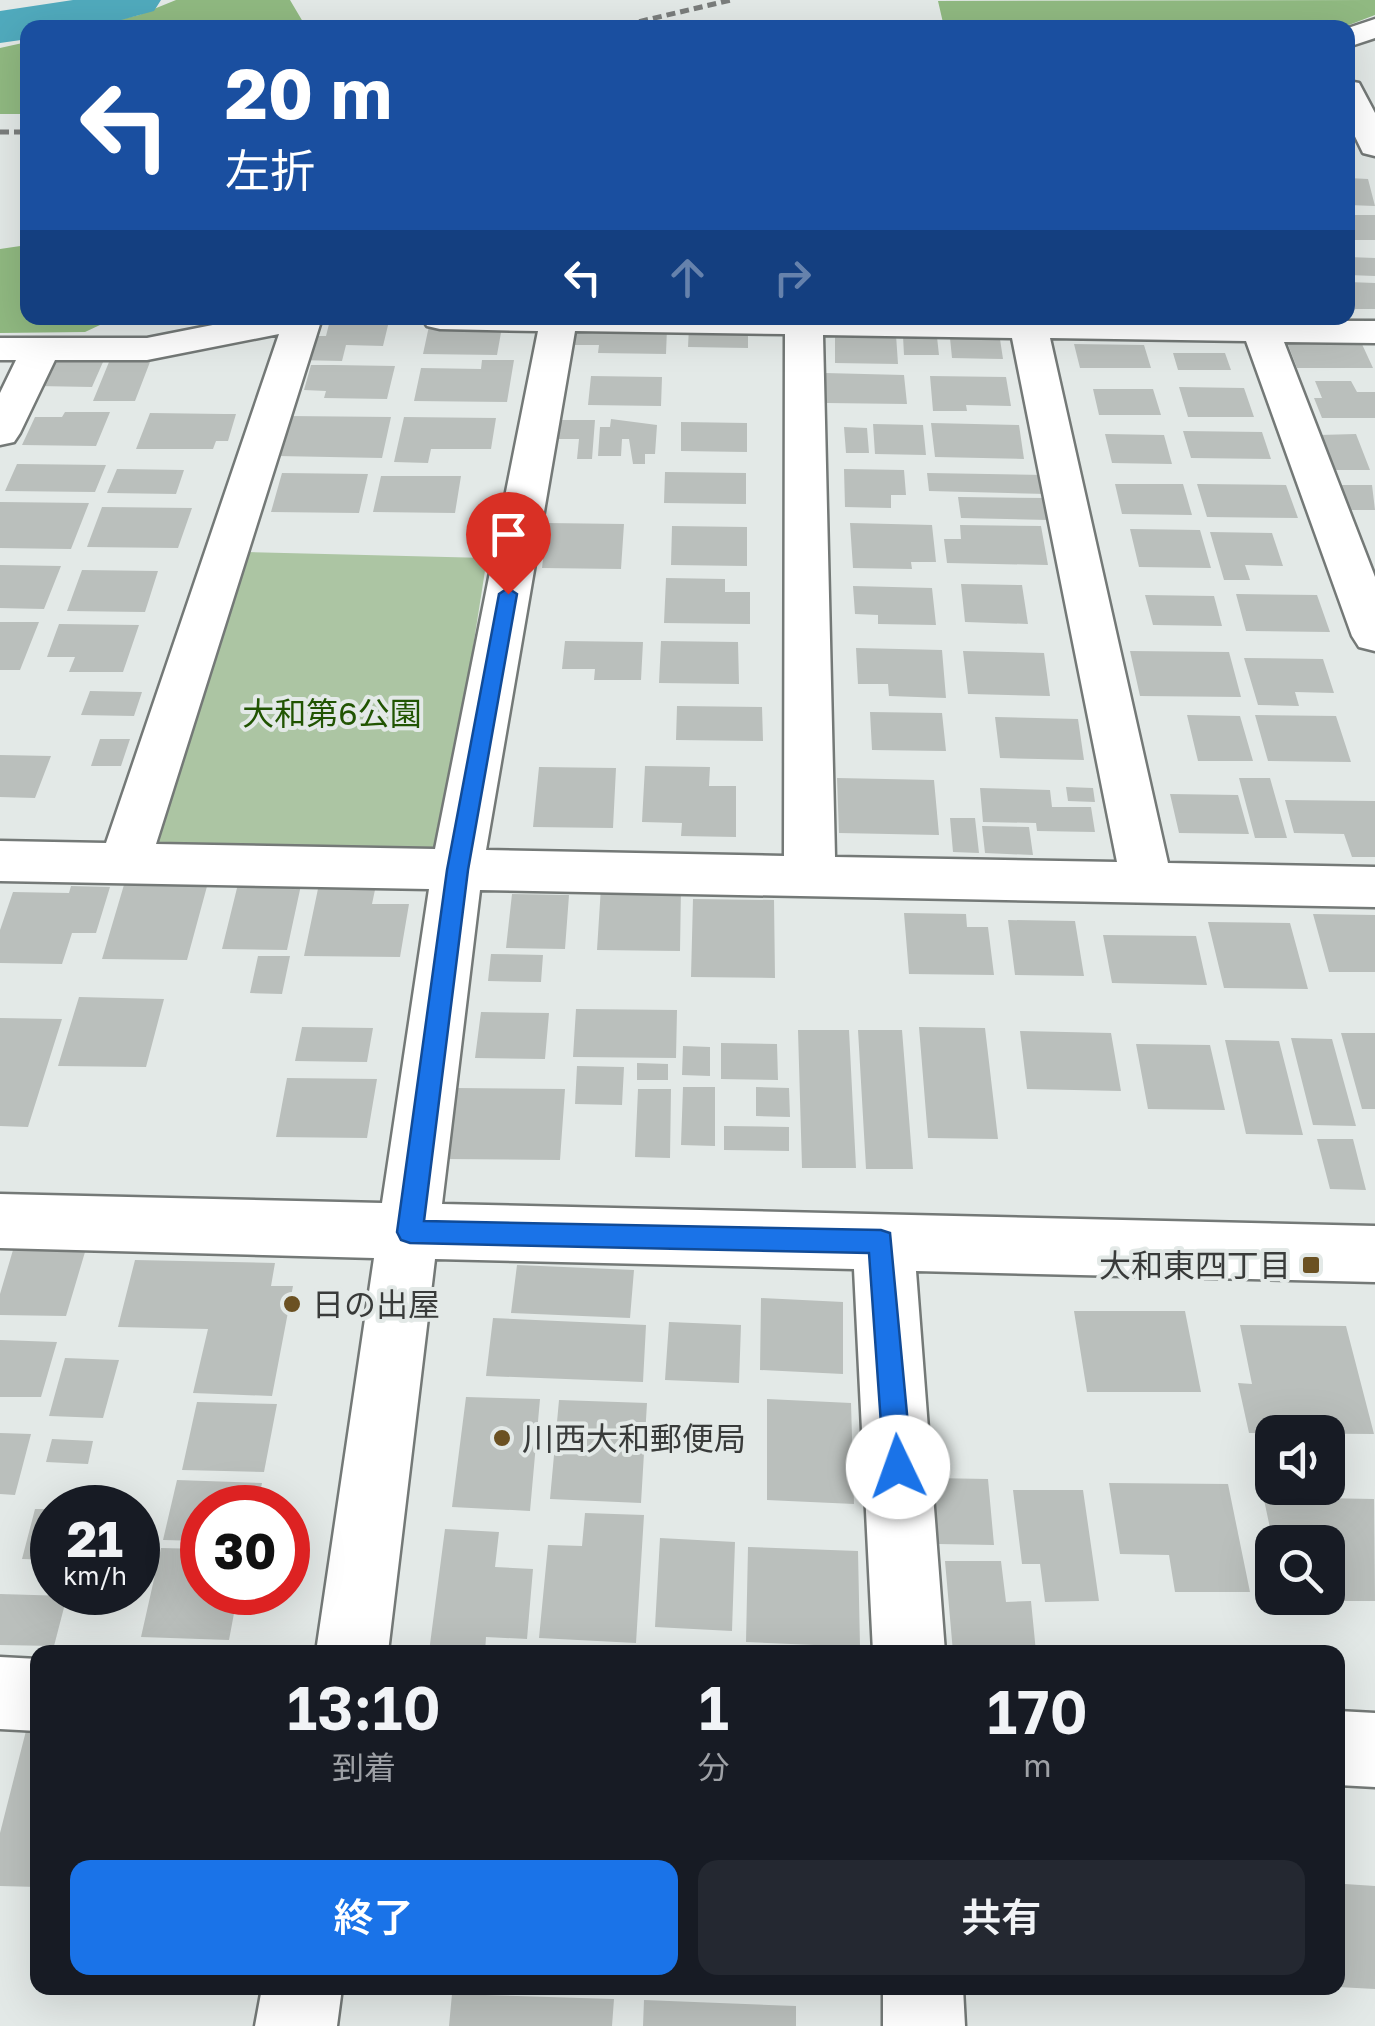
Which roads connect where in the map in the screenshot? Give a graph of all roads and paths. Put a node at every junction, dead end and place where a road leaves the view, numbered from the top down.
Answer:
1 (1355, 105) edge
2 (1375, 146) edge
3 (267, 325) edge
4 (300, 325) edge
5 (557, 325) edge
6 (804, 325) edge
7 (1029, 325) edge
8 (1258, 325) edge
9 (1273, 325) edge
10 (1375, 332) edge
11 (41, 348) junction
12 (0, 349) edge
13 (0, 433) edge
14 (1375, 636) edge
15 (0, 861) edge
16 (126, 863) junction
17 (457, 870) junction
18 (810, 876) junction
19 (1147, 882) junction
20 (1375, 887) edge
21 (0, 1221) edge
22 (410, 1232) junction
23 (881, 1241) junction
24 (1375, 1254) edge
25 (353, 1645) edge
26 (909, 1645) edge
27 (0, 1693) edge
28 (30, 1695) edge
29 (1345, 1748) edge
30 (1375, 1750) edge
31 (301, 1995) edge
32 (923, 1995) edge
33 (296, 2026) edge
34 (924, 2026) edge

1 - 2 street
3 - 11 street
4 - 16 street
5 - 17 street
6 - 18 street
7 - 19 street
8 - 14 street
9 - 10 street
11 - 12 street
11 - 13 street
15 - 16 street
16 - 17 street
17 - 18 street
17 - 22 street
18 - 19 street
19 - 20 street
21 - 22 street
22 - 23 street
22 - 25 street
23 - 24 street
23 - 26 street
27 - 28 street
29 - 30 street
31 - 33 street
32 - 34 street

